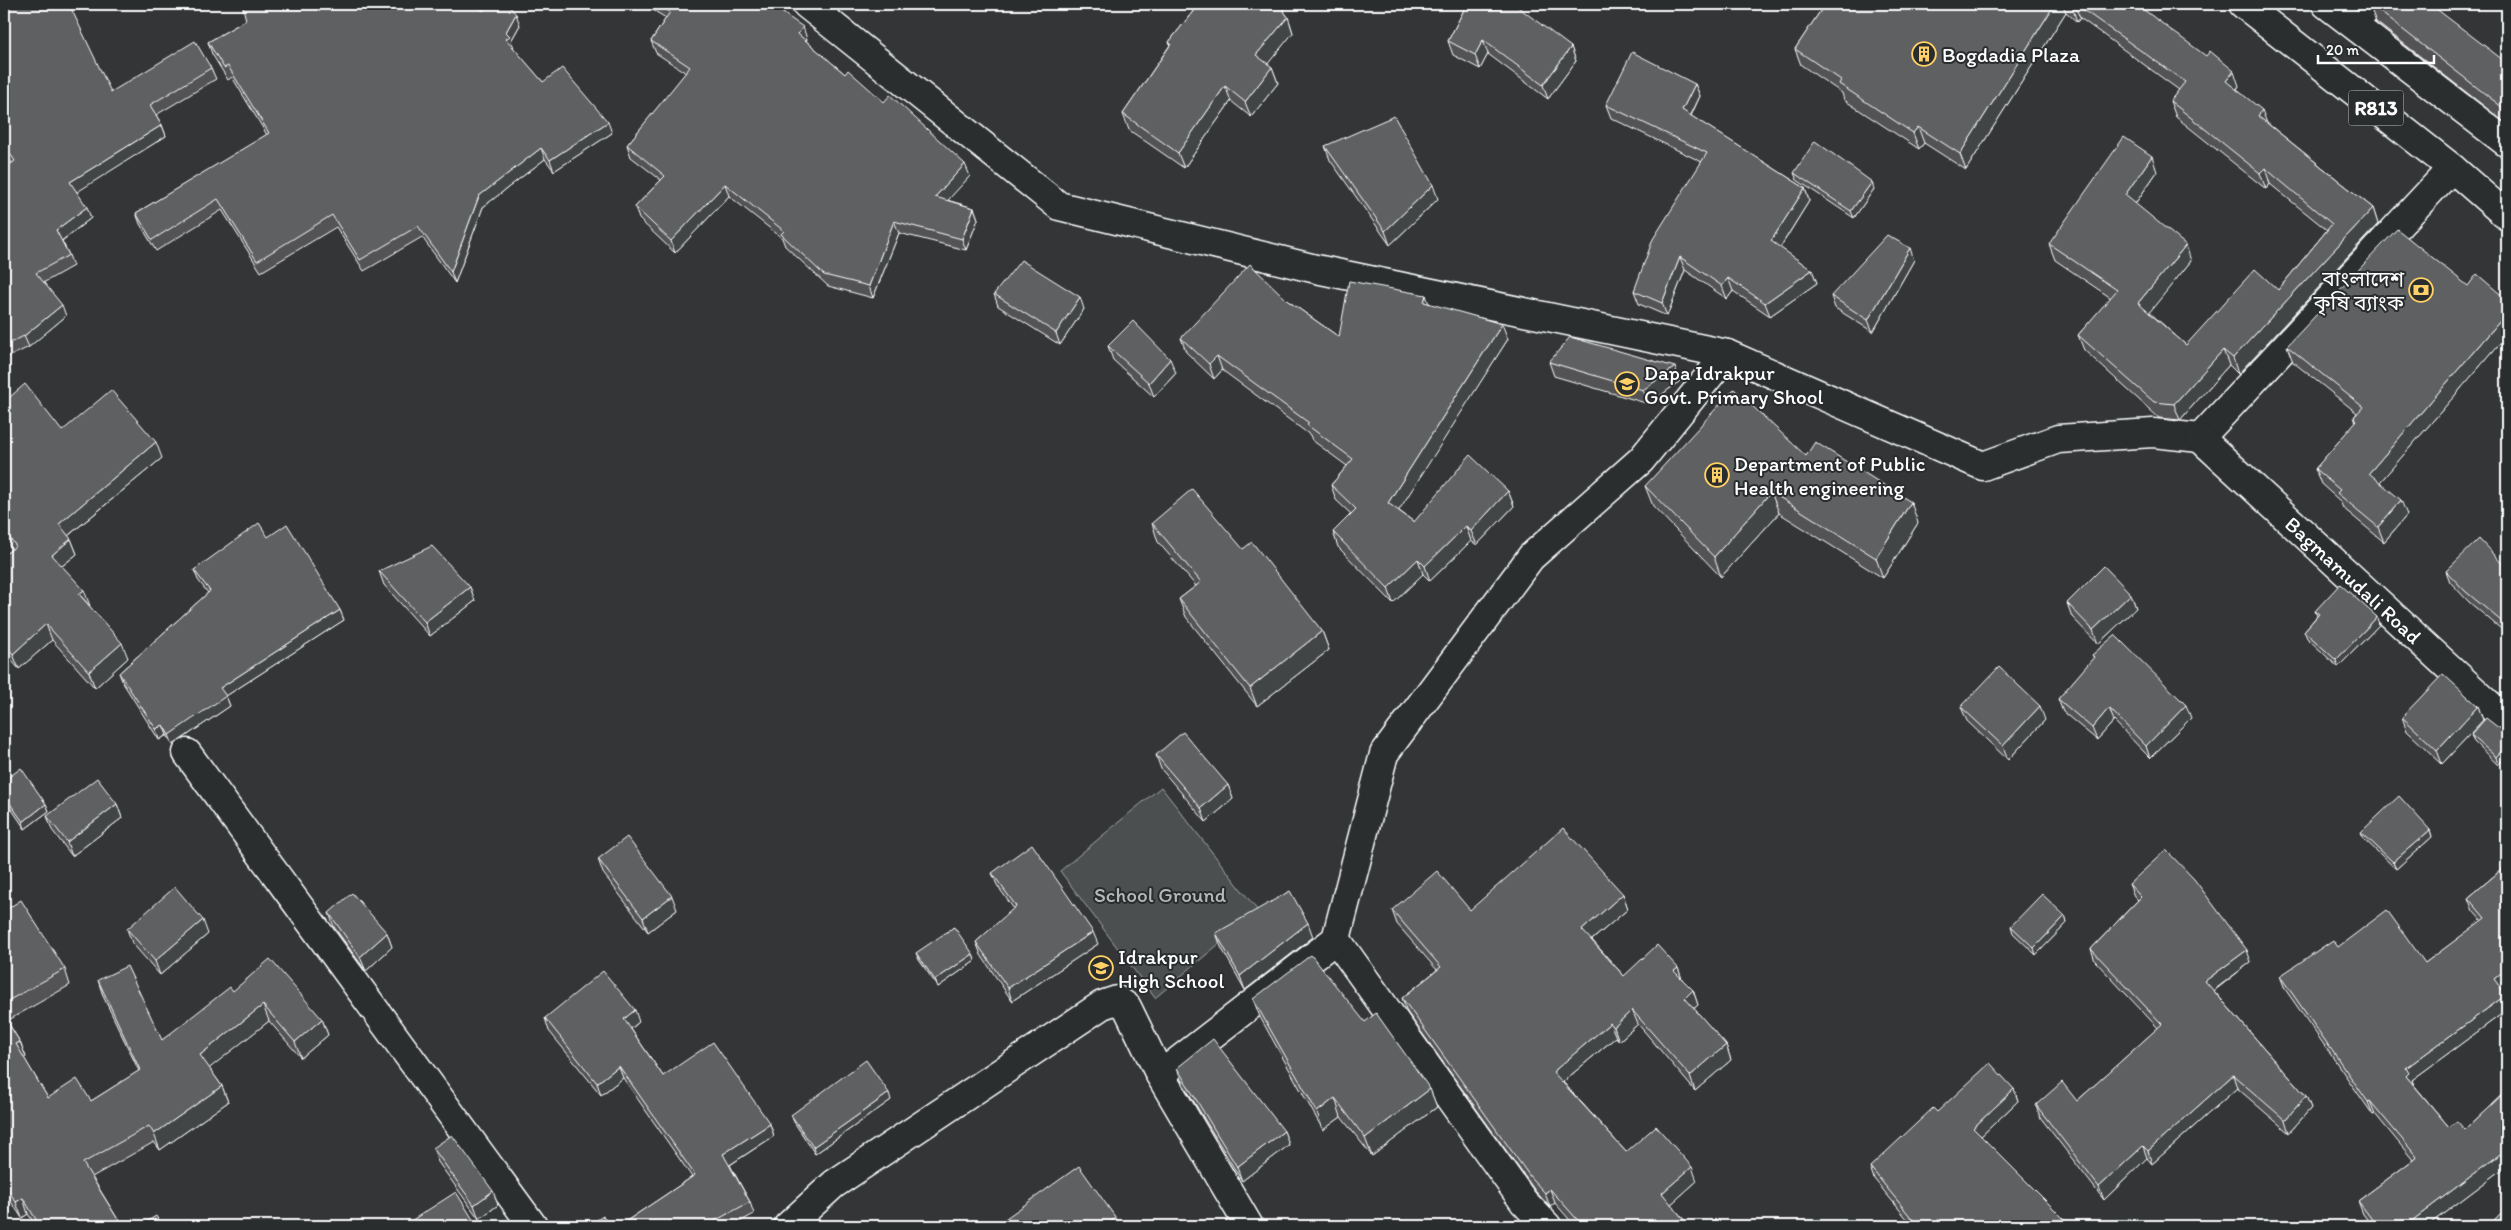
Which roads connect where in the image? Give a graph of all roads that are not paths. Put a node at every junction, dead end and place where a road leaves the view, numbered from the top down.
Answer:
1 (806, 4) edge
2 (2243, 4) edge
3 (2326, 4) edge
4 (2375, 4) edge
5 (2356, 28) junction
6 (2507, 143) edge
7 (2452, 168) junction
8 (2507, 216) edge
9 (1727, 354) junction
10 (2200, 438) junction
11 (2507, 721) edge
12 (187, 753) dead end
13 (1336, 940) junction
14 (1160, 1075) junction
15 (533, 1226) edge
16 (788, 1226) edge
17 (1249, 1226) edge
18 (1547, 1226) edge

1 - 9 street
2 - 7 street, R813
3 - 5 street, R813
4 - 5 lane
5 - 6 street, R813
7 - 8 street, R813
7 - 10 street
9 - 10 street
9 - 13 street
10 - 11 street, Bagmamudali Road
12 - 15 street
13 - 14 street
13 - 18 street
14 - 16 street
14 - 17 street

